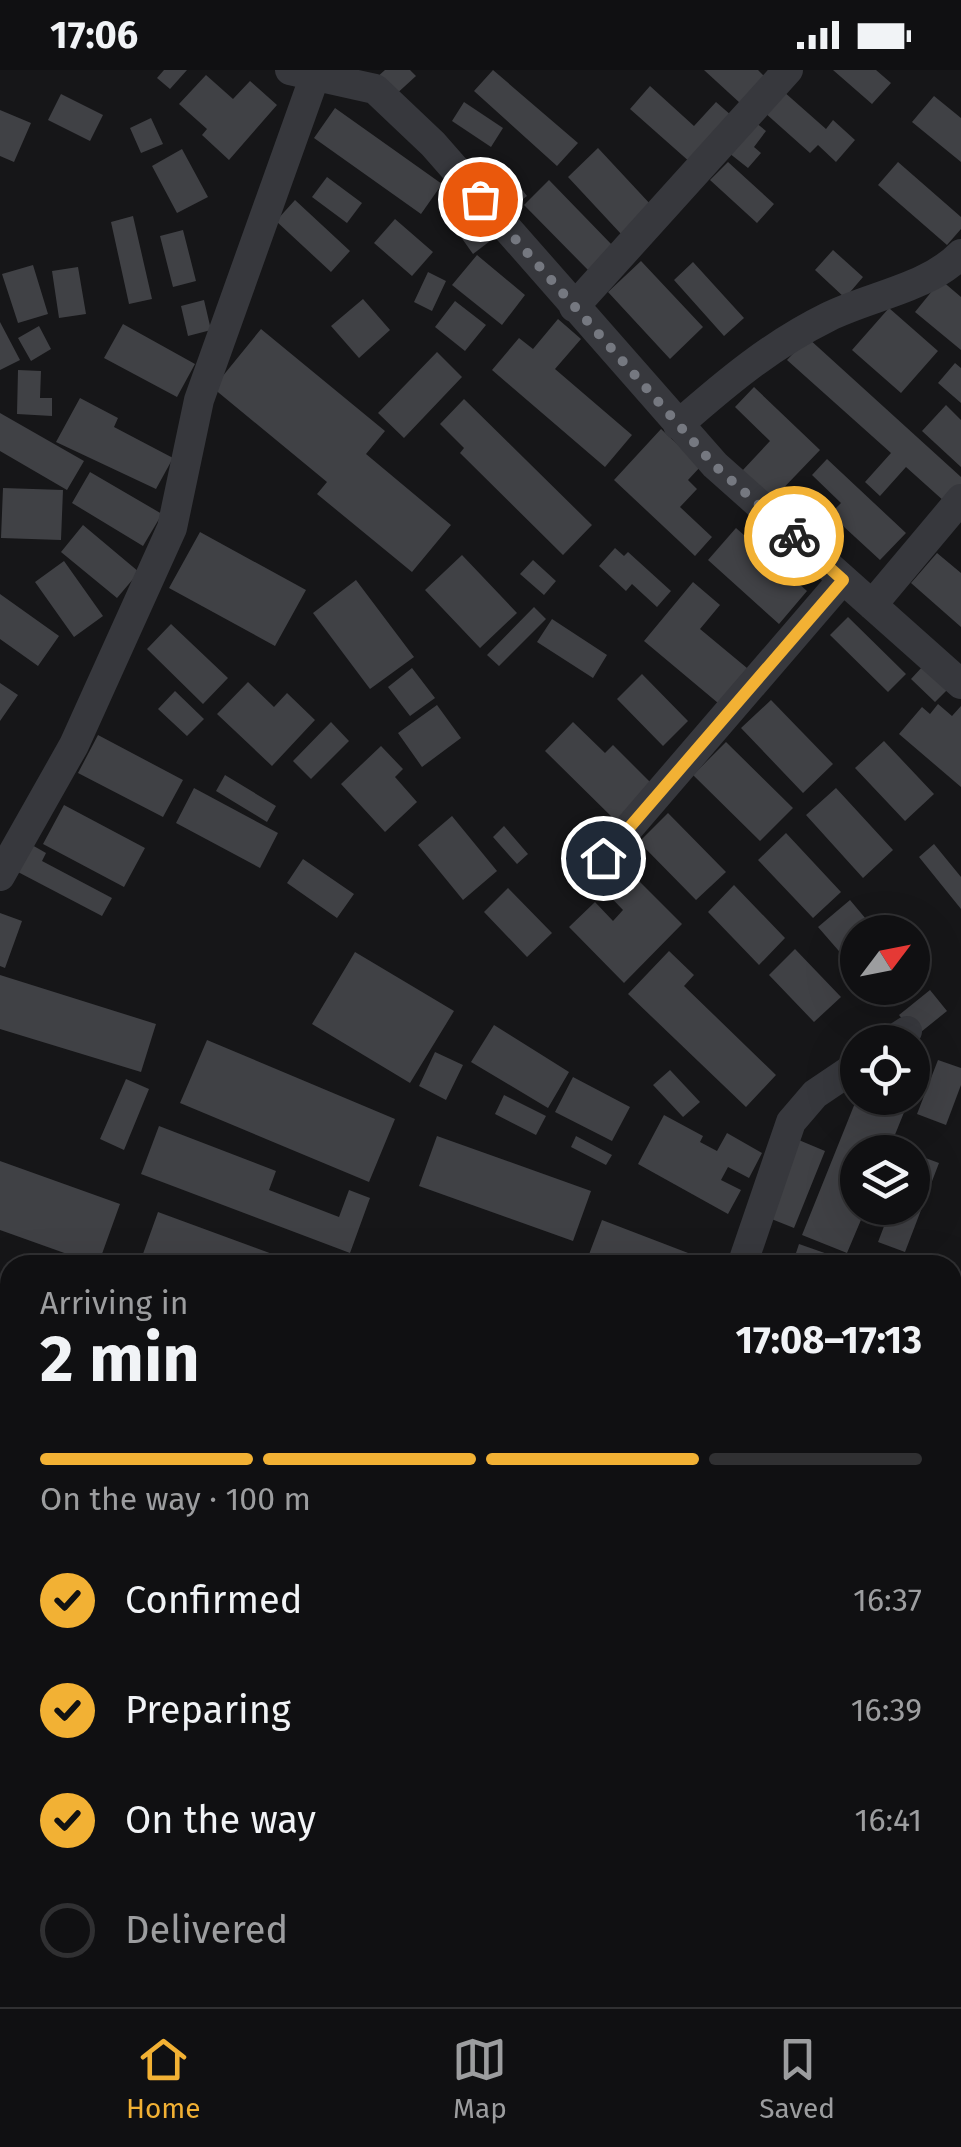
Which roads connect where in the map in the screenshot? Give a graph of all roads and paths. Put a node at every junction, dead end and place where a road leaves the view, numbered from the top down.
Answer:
1 (788, 70) edge
2 (307, 72) edge
3 (961, 254) edge
4 (574, 307) junction
5 (678, 425) junction
6 (961, 499) edge
7 (843, 580) junction
8 (872, 605) junction
9 (961, 684) edge
10 (603, 858) dead end
11 (0, 876) edge
12 (840, 1077) edge
13 (745, 1255) edge

1 - 4 street
2 - 4 street
2 - 11 street
3 - 5 street
4 - 5 street
5 - 7 street
6 - 8 street
7 - 8 street
7 - 10 street
8 - 9 street
12 - 13 street

